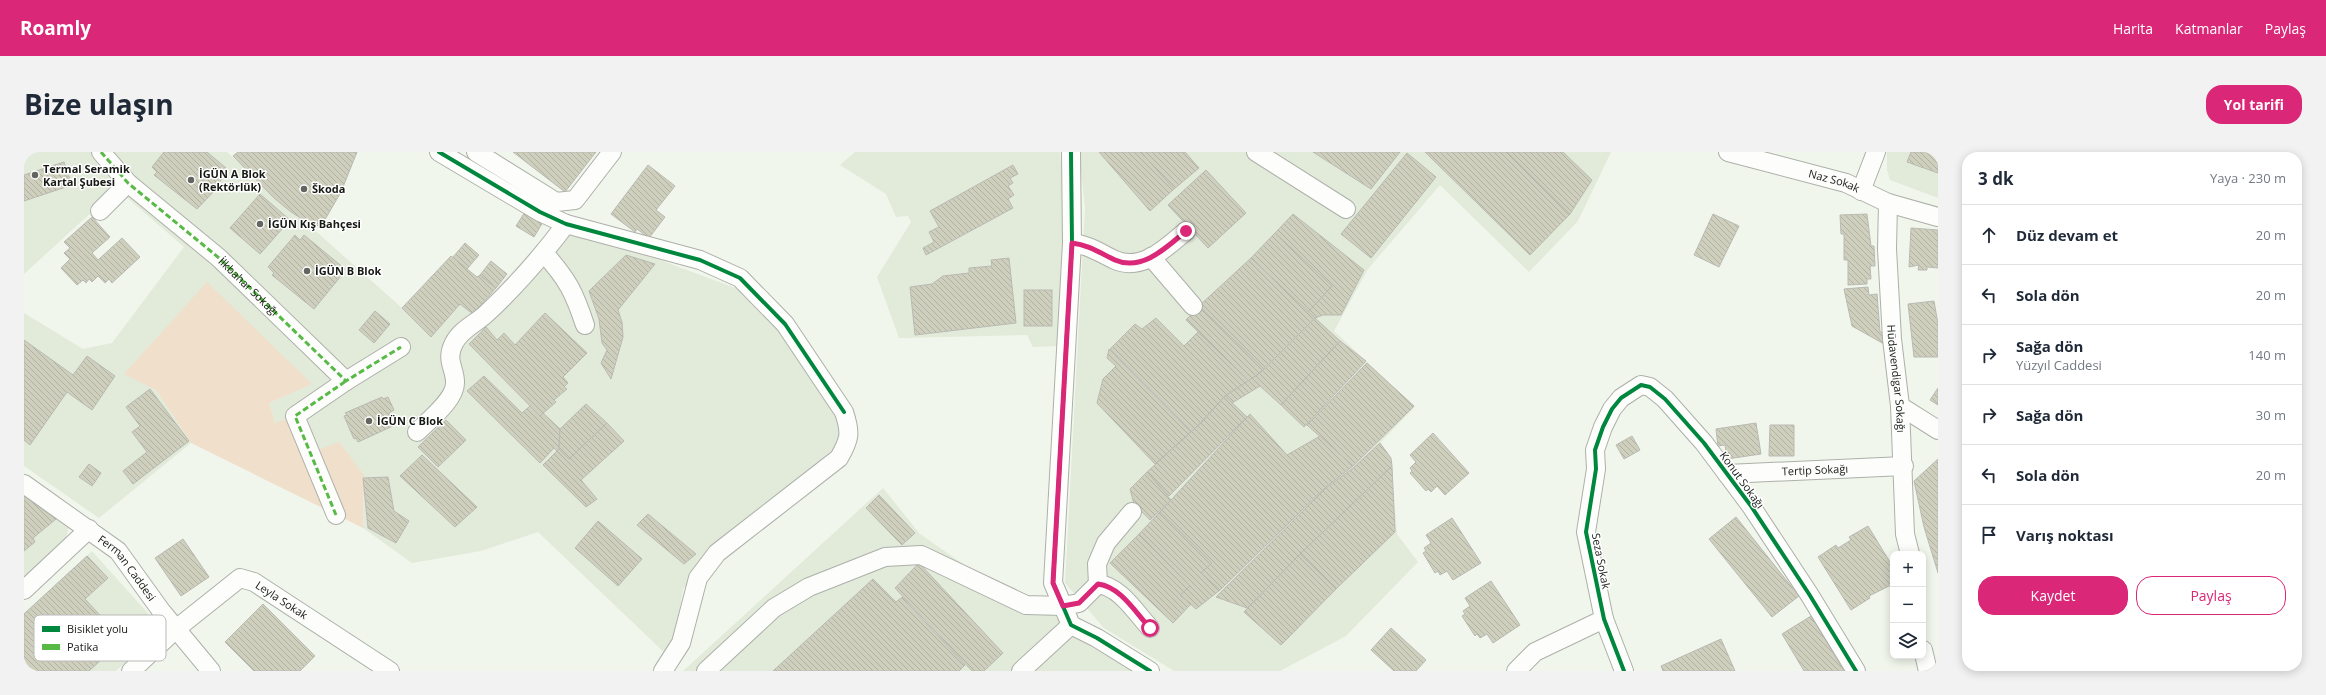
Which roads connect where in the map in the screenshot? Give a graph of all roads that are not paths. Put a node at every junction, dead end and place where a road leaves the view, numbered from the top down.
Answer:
1 (101, 152) edge
2 (440, 152) edge
3 (476, 152) edge
4 (612, 152) edge
5 (1071, 152) edge
6 (1256, 152) edge
7 (1728, 152) edge
8 (1876, 152) edge
9 (128, 182) junction
10 (1861, 191) junction
11 (1888, 202) junction
12 (1346, 209) dead end
13 (100, 210) dead end
14 (1938, 217) edge
15 (566, 224) junction
16 (1186, 231) dead end
17 (1072, 243) junction
18 (544, 253) junction
19 (1151, 257) junction
20 (1193, 306) dead end
21 (585, 325) dead end
22 (401, 347) dead end
23 (346, 380) junction
24 (1900, 406) junction
25 (1938, 430) edge
26 (418, 432) dead end
27 (1595, 450) joint
28 (1904, 466) junction
29 (1727, 474) junction
30 (24, 484) edge
31 (1132, 512) dead end
32 (336, 515) dead end
33 (89, 529) junction
34 (1909, 551) edge
35 (1098, 584) junction
36 (24, 590) edge
37 (1063, 606) junction
38 (166, 615) edge
39 (166, 616) edge
40 (1604, 619) junction
41 (1071, 625) junction
42 (1150, 628) dead end
43 (176, 629) junction
44 (166, 638) edge
45 (142, 661) edge
46 (131, 671) edge
47 (211, 671) edge
48 (390, 671) edge
49 (663, 671) edge
50 (706, 671) edge
51 (1021, 671) edge
52 (1150, 671) edge
53 (1516, 671) edge
54 (1624, 671) edge
55 (1856, 671) edge

1 - 9 street, İlkbahar Sokağı
2 - 15 street
3 - 4 street
5 - 17 street
6 - 12 street
7 - 10 street, Naz Sokak
8 - 10 street
9 - 13 street
9 - 23 street, İlkbahar Sokağı
10 - 11 street, Naz Sokak
11 - 14 street, Naz Sokak
11 - 24 street, Hüdavendigar Sokağı
15 - 18 street
15 - 49 street
16 - 19 street
17 - 19 street
17 - 37 street
18 - 21 street
18 - 26 street
19 - 20 street
22 - 23 street
23 - 32 street
24 - 25 street
24 - 28 street, Hüdavendigar Sokağı
27 - 29 street, Konut Sokağı
27 - 40 street, Seza Sokak
28 - 29 street, Tertip Sokağı
28 - 34 street, Hüdavendigar Sokağı
29 - 55 street, Konut Sokağı
30 - 33 street, Ferman Caddesi
31 - 35 street
33 - 36 street
33 - 38 street, Ferman Caddesi
35 - 37 street
35 - 42 street
37 - 41 street
37 - 50 street
39 - 43 street, Ferman Caddesi
40 - 53 street
40 - 54 street, Seza Sokak
41 - 51 street
41 - 52 street
43 - 44 street
43 - 47 street, Ferman Caddesi
43 - 48 street, Leyla Sokak
45 - 46 street

